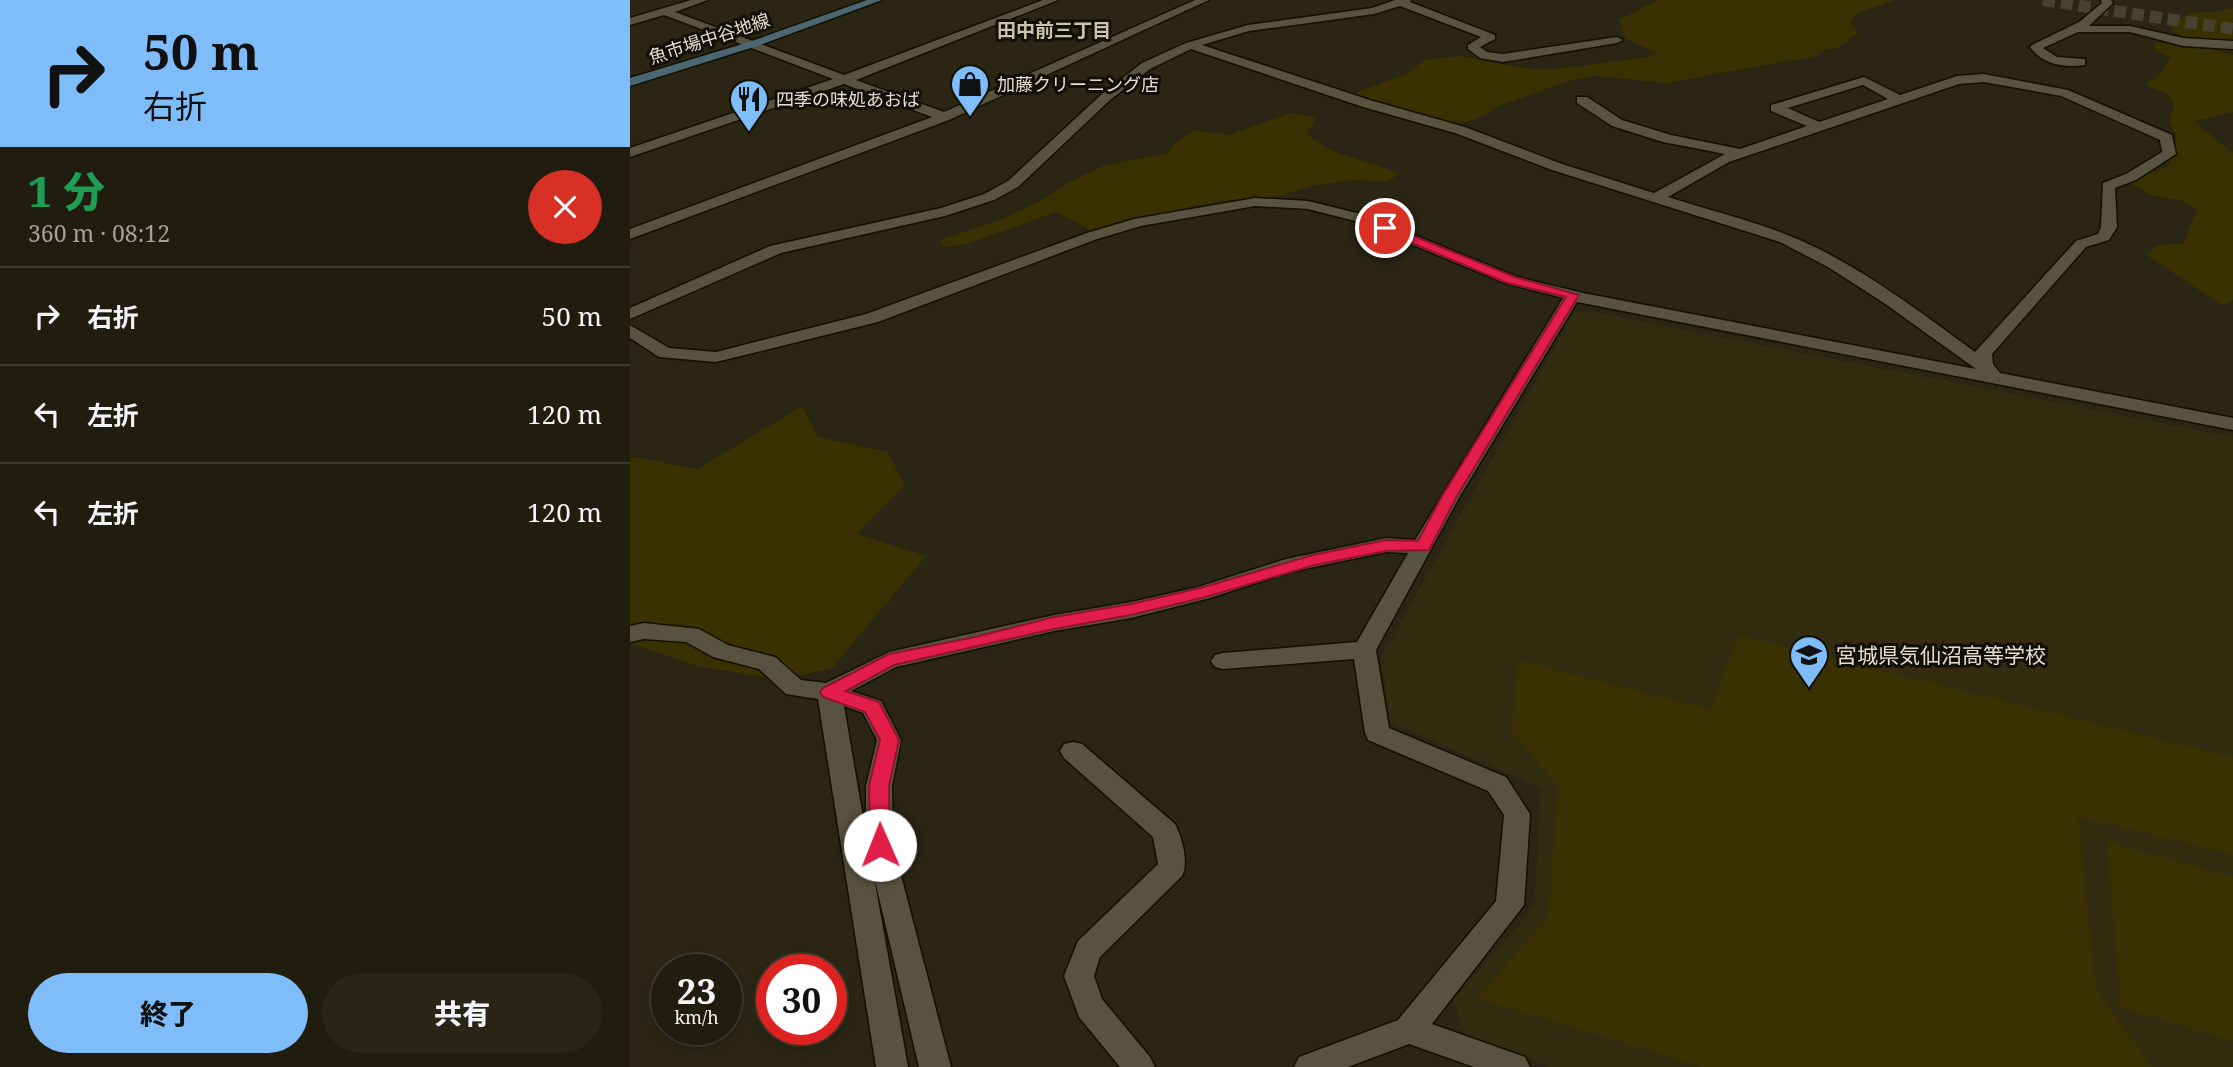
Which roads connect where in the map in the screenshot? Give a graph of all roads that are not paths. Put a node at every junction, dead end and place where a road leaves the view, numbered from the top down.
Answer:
1 (703, 0) edge
2 (877, 0) edge
3 (1053, 0) edge
4 (1204, 0) edge
5 (2106, 0) edge
6 (1404, 1) edge
7 (665, 12) junction
8 (630, 22) edge
9 (1141, 28) junction
10 (2079, 29) junction
11 (1617, 40) dead end
12 (1195, 43) junction
13 (753, 44) junction
14 (2233, 45) edge
15 (2081, 62) dead end
16 (846, 79) junction
17 (630, 82) edge
18 (1582, 100) dead end
19 (1899, 100) junction
20 (944, 117) junction
21 (1819, 127) junction
22 (630, 153) edge
23 (1740, 153) junction
24 (1658, 197) junction
25 (630, 234) edge
26 (1573, 295) junction
27 (630, 314) edge
28 (630, 330) edge
29 (1992, 372) junction
30 (2233, 424) edge
31 (1423, 547) junction
32 (630, 634) edge
33 (1364, 650) junction
34 (1223, 661) dead end
35 (830, 692) junction
36 (1073, 751) dead end
37 (1409, 1030) junction
38 (892, 1067) edge
39 (935, 1067) edge
40 (1139, 1067) edge
41 (1310, 1067) edge
42 (1514, 1067) edge

1 - 7 street
2 - 13 street, 魚市場中谷地線
3 - 16 street
4 - 9 street
5 - 10 street
6 - 11 street
6 - 12 street
7 - 8 street
7 - 13 street
9 - 12 street
9 - 20 street
10 - 14 street
10 - 15 street
12 - 24 street
12 - 27 street
13 - 16 street
13 - 17 street, 魚市場中谷地線
16 - 20 street
16 - 22 street
18 - 23 street
19 - 21 street
19 - 21 street
19 - 29 street
20 - 25 street
21 - 23 street
23 - 24 street
24 - 29 street
26 - 28 street
26 - 29 street
26 - 31 street
29 - 30 street
31 - 33 street
31 - 35 street
32 - 35 street
33 - 34 street
33 - 37 street
35 - 38 street
35 - 39 street
36 - 40 street
37 - 41 street
37 - 42 street

